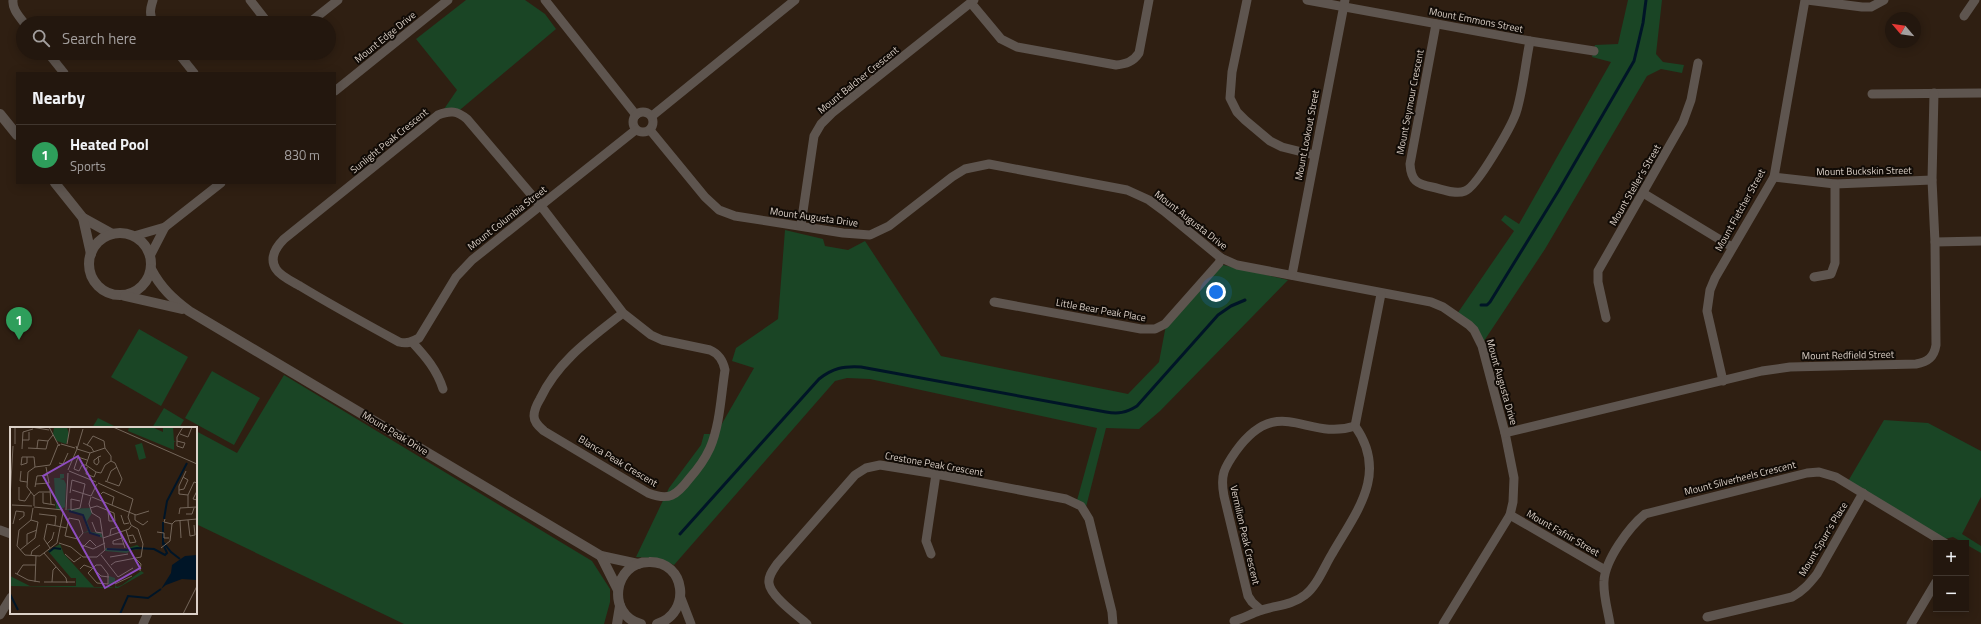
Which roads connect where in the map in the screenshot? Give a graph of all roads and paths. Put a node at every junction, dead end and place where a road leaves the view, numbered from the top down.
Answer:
1 (13, 0) edge
2 (153, 0) edge
3 (250, 0) edge
4 (338, 0) edge
5 (448, 0) edge
6 (545, 0) edge
7 (795, 0) edge
8 (1149, 0) edge
9 (1248, 0) edge
10 (1307, 0) edge
11 (1806, 0) edge
12 (1884, 0) edge
13 (1975, 0) edge
14 (973, 1) edge
15 (1345, 4) edge
16 (19, 16) edge
17 (150, 16) edge
18 (263, 16) edge
19 (318, 16) edge
20 (1964, 16) dead end
21 (1436, 24) junction
22 (1530, 41) junction
23 (1594, 51) dead end
24 (54, 60) edge
25 (184, 60) edge
26 (1698, 63) dead end
27 (63, 72) edge
28 (193, 72) edge
29 (336, 90) edge
30 (1934, 93) junction
31 (1981, 93) edge
32 (1872, 94) dead end
33 (0, 114) edge
34 (636, 115) junction
35 (652, 116) junction
36 (636, 130) junction
37 (650, 130) junction
38 (16, 134) edge
39 (1314, 155) junction
40 (1774, 177) junction
41 (1932, 180) junction
42 (56, 184) edge
43 (220, 184) edge
44 (1835, 184) junction
45 (1644, 193) junction
46 (541, 206) junction
47 (84, 218) junction
48 (801, 226) junction
49 (165, 227) junction
50 (112, 234) junction
51 (134, 236) junction
52 (1981, 241) edge
53 (1936, 242) junction
54 (1732, 247) junction
55 (91, 254) junction
56 (150, 256) junction
57 (1220, 258) junction
58 (151, 269) junction
59 (1292, 275) junction
60 (1814, 277) dead end
61 (1381, 294) junction
62 (120, 295) junction
63 (994, 302) dead end
64 (189, 311) junction
65 (623, 313) junction
66 (1606, 318) dead end
67 (412, 342) junction
68 (1722, 381) junction
69 (444, 389) dead end
70 (1355, 426) junction
71 (1505, 432) junction
72 (936, 474) junction
73 (1863, 493) junction
74 (1510, 515) junction
75 (0, 530) edge
76 (10, 534) edge
77 (1941, 540) edge
78 (931, 554) dead end
79 (601, 556) junction
80 (638, 564) junction
81 (1605, 570) junction
82 (1933, 587) edge
83 (618, 590) junction
84 (10, 598) edge
85 (681, 598) junction
86 (620, 606) junction
87 (1261, 610) junction
88 (148, 614) edge
89 (0, 615) edge
90 (1707, 617) dead end
91 (1234, 621) dead end
92 (143, 624) edge
93 (616, 624) edge
94 (641, 624) edge
95 (659, 624) edge
96 (691, 624) edge
97 (807, 624) edge
98 (1113, 624) edge
99 (1444, 624) edge
100 (1610, 624) edge
101 (1911, 624) edge

1 - 16 street
2 - 17 street
3 - 18 street
4 - 19 street
5 - 29 street, Mount Edge Drive
6 - 34 street
7 - 35 street
8 - 14 street, Mount Balcher Crescent
9 - 39 street
10 - 15 street, Mount Emmons Street
11 - 12 street
11 - 40 street, Mount Fletcher Street
13 - 20 street
14 - 48 street, Mount Balcher Crescent
15 - 21 street, Mount Emmons Street
15 - 39 street, Mount Lookout Street
21 - 22 street, Mount Emmons Street
21 - 22 street, Mount Seymour Crescent
22 - 23 street, Mount Emmons Street
24 - 27 street
25 - 28 street
26 - 45 street, Mount Steller's Street
30 - 31 street
30 - 32 street
30 - 41 street, Mount Redfield Street
33 - 38 street
34 - 35 street
34 - 36 street
35 - 37 street
36 - 37 street
36 - 46 street, Mount Columbia Street
37 - 48 street, Mount Augusta Drive
39 - 59 street, Mount Lookout Street
40 - 44 street, Mount Buckskin Street
40 - 54 street, Mount Fletcher Street
41 - 44 street, Mount Buckskin Street
41 - 53 street, Mount Redfield Street
42 - 47 street, Mount Peak Drive
43 - 49 street
44 - 60 street
45 - 54 street
45 - 66 street, Mount Steller's Street
46 - 65 street, Blanca Peak Crescent
46 - 67 street, Mount Columbia Street
46 - 67 street, Sunlight Peak Crescent
47 - 50 street, Mount Peak Drive
47 - 55 street, Mount Peak Drive
48 - 57 street, Mount Augusta Drive
49 - 51 street
49 - 56 street
50 - 51 street, Mount Peak Drive
50 - 55 street
51 - 56 street
52 - 53 street
53 - 68 street, Mount Redfield Street
54 - 68 street, Mount Fletcher Street
55 - 62 street, Mount Peak Drive
56 - 58 street, Mount Peak Drive
57 - 59 street, Mount Augusta Drive
57 - 63 street, Little Bear Peak Place
58 - 62 street
58 - 64 street, Mount Peak Drive
59 - 61 street, Mount Augusta Drive
61 - 70 street
61 - 71 street, Mount Augusta Drive
62 - 64 street, Mount Peak Drive
64 - 79 street, Mount Peak Drive
65 - 65 street, Blanca Peak Crescent
67 - 69 street
68 - 71 street, Mount Redfield Street
70 - 87 street
70 - 87 street, Vermilion Peak Crescent
71 - 74 street, Mount Augusta Drive
72 - 78 street
72 - 97 street, Crestone Peak Crescent
72 - 98 street, Crestone Peak Crescent
73 - 77 street, Mount Silverheels Crescent
73 - 81 street, Mount Silverheels Crescent
73 - 90 street, Mount Spurr's Place
74 - 81 street, Mount Fafnir Street
74 - 99 street, Mount Augusta Drive
75 - 76 street
79 - 80 street, Mount Peak Drive
79 - 83 street
80 - 83 street
80 - 85 street, Mount Peak Drive
81 - 100 street, Mount Silverheels Crescent
82 - 101 street
83 - 86 street
84 - 89 street
85 - 95 street
85 - 96 street, Mount Peak Drive
86 - 93 street
86 - 94 street
87 - 91 street
88 - 92 street

